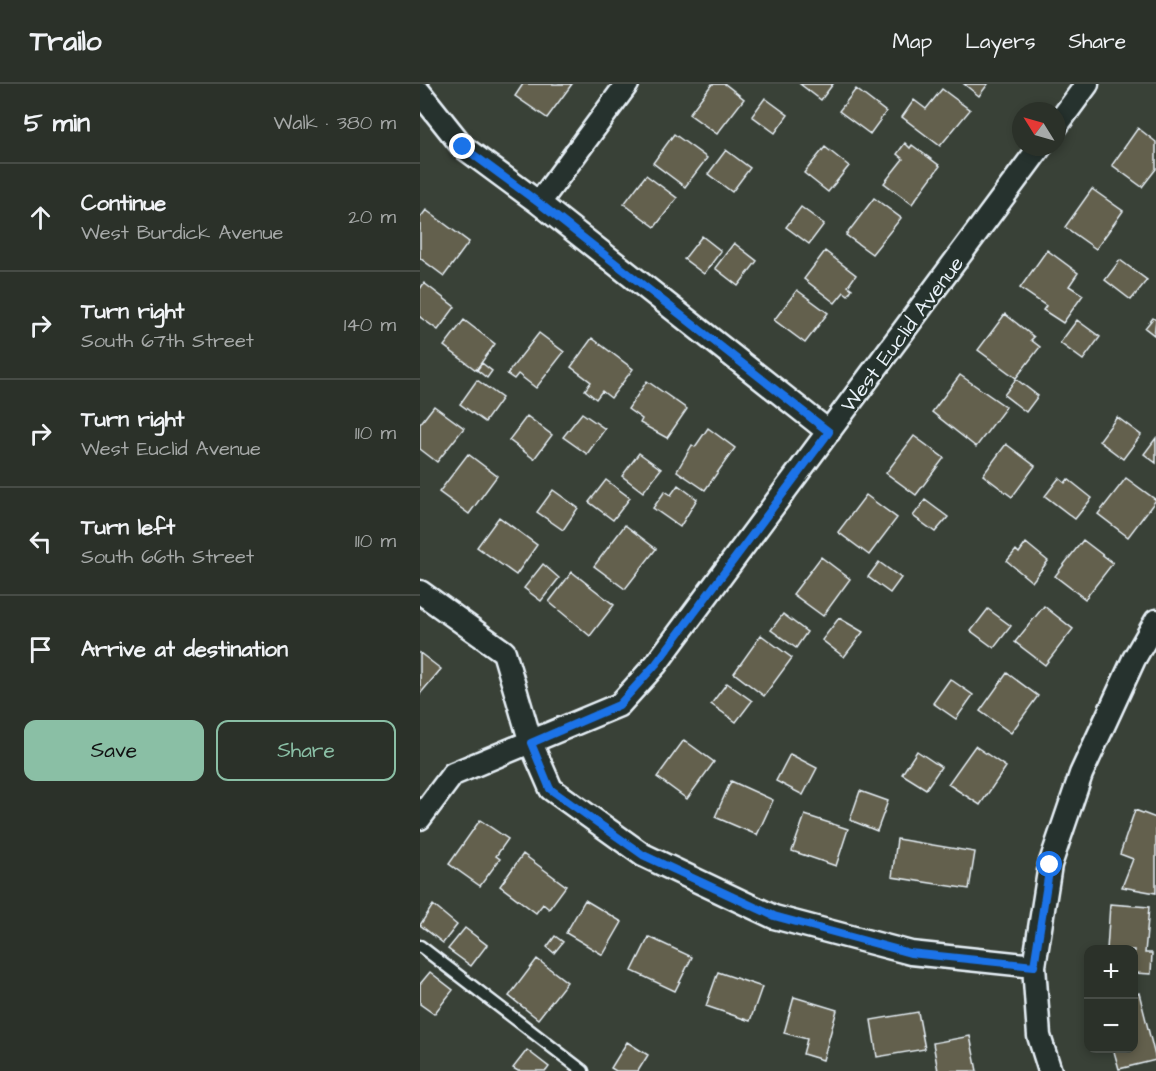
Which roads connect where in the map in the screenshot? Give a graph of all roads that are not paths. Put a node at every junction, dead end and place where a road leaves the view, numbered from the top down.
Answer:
1 (627, 84) edge
2 (1087, 84) edge
3 (420, 93) edge
4 (1066, 112) edge
5 (1033, 156) edge
6 (539, 203) junction
7 (829, 432) junction
8 (420, 592) edge
9 (1156, 621) edge
10 (531, 743) junction
11 (420, 818) edge
12 (420, 946) edge
13 (1034, 966) junction
14 (583, 1071) edge
15 (1050, 1071) edge

1 - 6 street
2 - 4 street
3 - 6 street
5 - 7 street, West Euclid Avenue
6 - 7 street
7 - 10 street, West Euclid Avenue
8 - 10 street
9 - 13 street
10 - 11 street, West Euclid Avenue
10 - 13 street
12 - 14 lane
13 - 15 street

